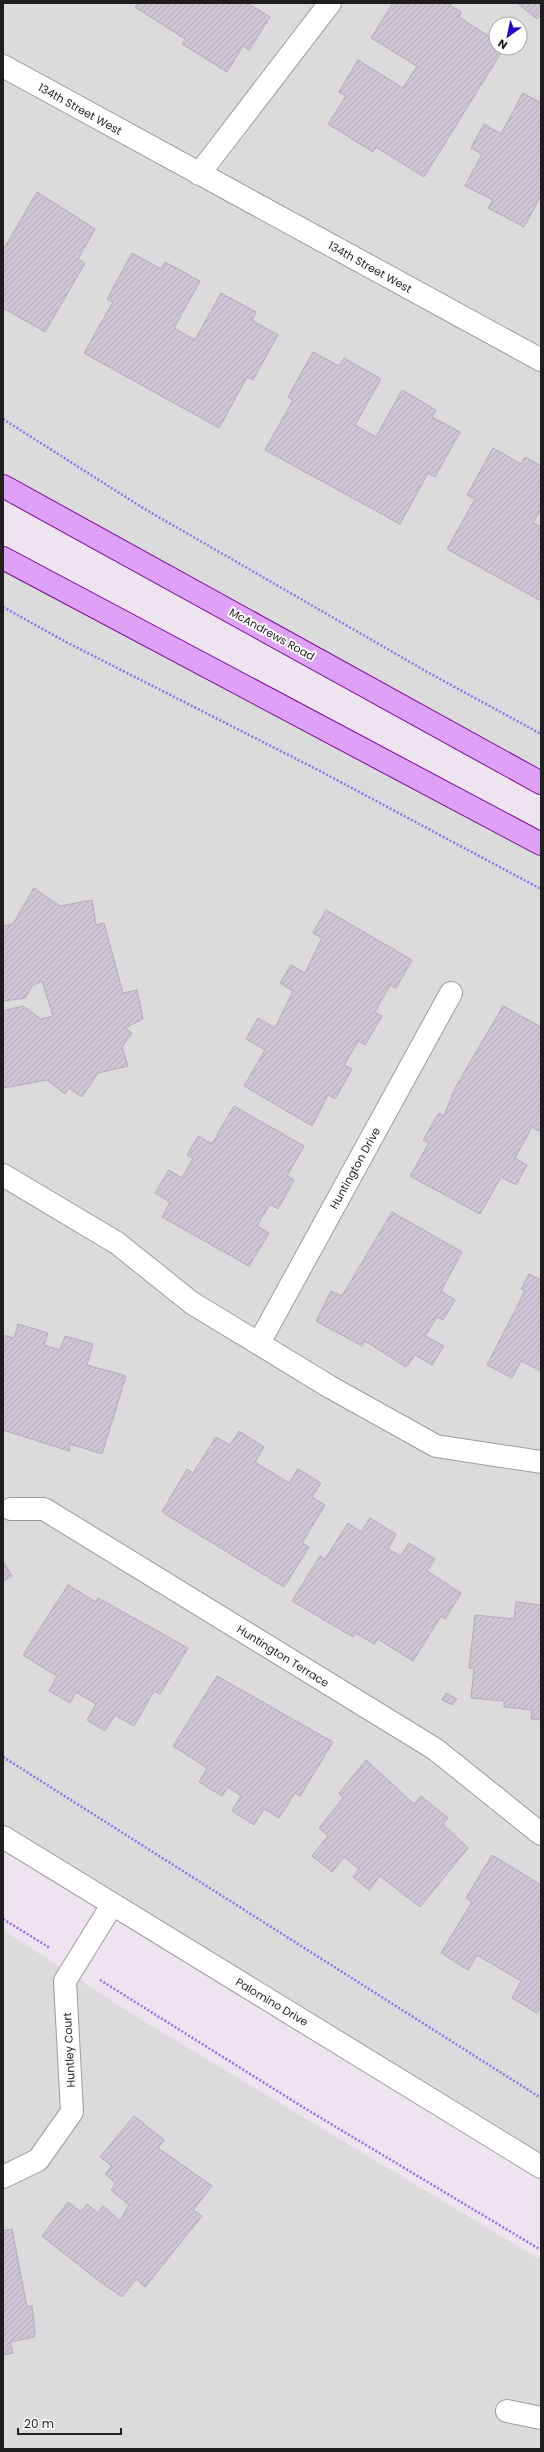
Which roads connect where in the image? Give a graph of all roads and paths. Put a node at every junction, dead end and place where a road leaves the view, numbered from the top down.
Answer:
1 (330, 3) edge
2 (3, 66) edge
3 (198, 174) junction
4 (541, 360) edge
5 (3, 419) edge
6 (3, 486) edge
7 (3, 558) edge
8 (3, 607) edge
9 (541, 734) edge
10 (541, 783) edge
11 (541, 844) edge
12 (541, 889) edge
13 (450, 993) dead end
14 (3, 1175) edge
15 (259, 1344) junction
16 (541, 1462) edge
17 (11, 1509) dead end
18 (3, 1757) edge
19 (541, 1834) edge
20 (3, 1837) edge
21 (112, 1905) junction
22 (3, 1919) edge
23 (76, 1965) junction
24 (541, 2098) edge
25 (541, 2167) edge
26 (3, 2177) edge
27 (541, 2250) edge
28 (507, 2411) dead end
29 (541, 2418) edge

1 - 3 street
2 - 3 street, 134th Street West
3 - 4 street, 134th Street West
5 - 9 path
6 - 10 main road, McAndrews Road
7 - 11 main road
8 - 12 path
13 - 15 street, Huntington Drive
14 - 15 street
15 - 16 street
17 - 19 street, Huntington Terrace
18 - 24 path
20 - 21 street, Palomino Drive
21 - 23 street, Huntley Court
21 - 25 street, Palomino Drive
22 - 23 path
23 - 26 street, Huntley Court
23 - 27 path
28 - 29 street

